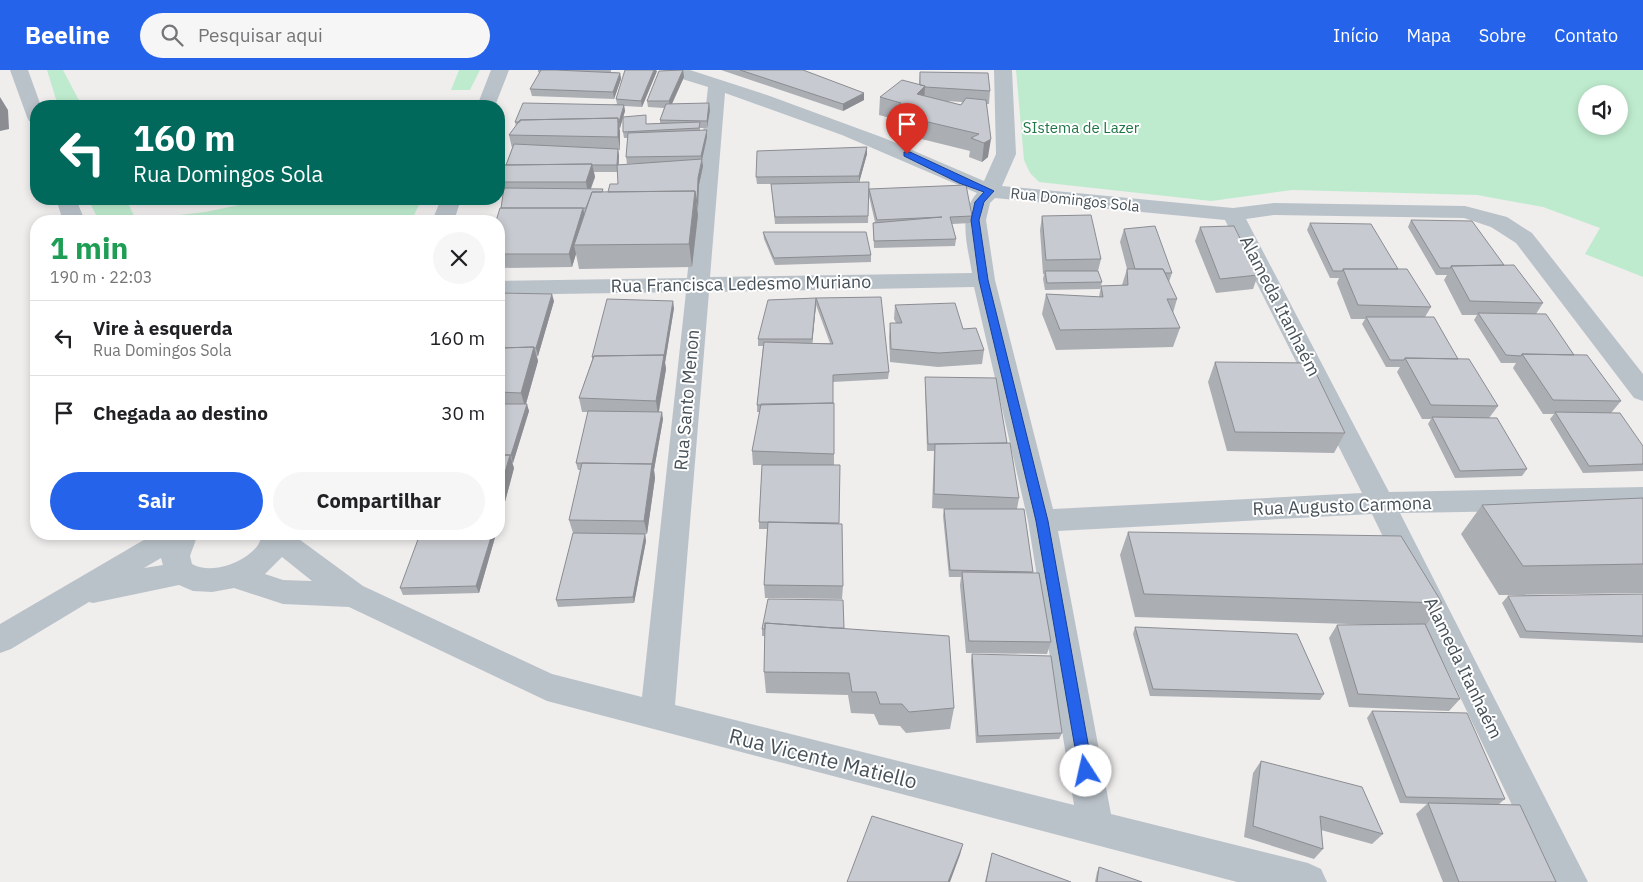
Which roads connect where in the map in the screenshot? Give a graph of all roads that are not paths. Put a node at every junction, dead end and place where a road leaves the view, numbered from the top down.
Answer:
1 (19, 70) edge
2 (500, 70) edge
3 (672, 70) edge
4 (1003, 70) edge
5 (718, 84) junction
6 (30, 100) edge
7 (488, 100) edge
8 (990, 191) junction
9 (1233, 214) junction
10 (984, 280) junction
11 (698, 284) junction
12 (505, 288) edge
13 (1643, 392) edge
14 (1643, 498) edge
15 (1381, 503) junction
16 (1042, 521) junction
17 (167, 540) edge
18 (180, 540) edge
19 (276, 540) edge
20 (285, 540) edge
21 (181, 573) junction
22 (234, 576) junction
23 (352, 595) junction
24 (72, 596) junction
25 (0, 640) edge
26 (657, 716) junction
27 (1096, 829) junction
28 (1308, 882) edge
29 (1569, 882) edge

1 - 6 street
2 - 7 street
3 - 5 street, Rua Domingos Sola
4 - 8 street
5 - 8 street, Rua Domingos Sola
5 - 11 street, Rua Santo Menon
8 - 9 street, Rua Domingos Sola
8 - 10 street
9 - 13 street, Rua Domingos Sola
9 - 15 street, Alameda Itanhaém
10 - 11 street, Rua Francisca Ledesmo Muriano
10 - 16 street
11 - 12 street, Rua Francisca Ledesmo Muriano
11 - 26 street, Rua Santo Menon
14 - 15 street, Rua Augusto Carmona
15 - 16 street, Rua Augusto Carmona
15 - 29 street, Alameda Itanhaém
16 - 27 street
17 - 24 street
18 - 21 street
19 - 22 street
20 - 23 street, Rua Vicente Matiello
21 - 22 street
21 - 24 street
22 - 23 street, Rua Vicente Matiello
23 - 26 street, Rua Vicente Matiello
24 - 25 street
26 - 27 street, Rua Vicente Matiello
27 - 28 street, Rua Vicente Matiello

